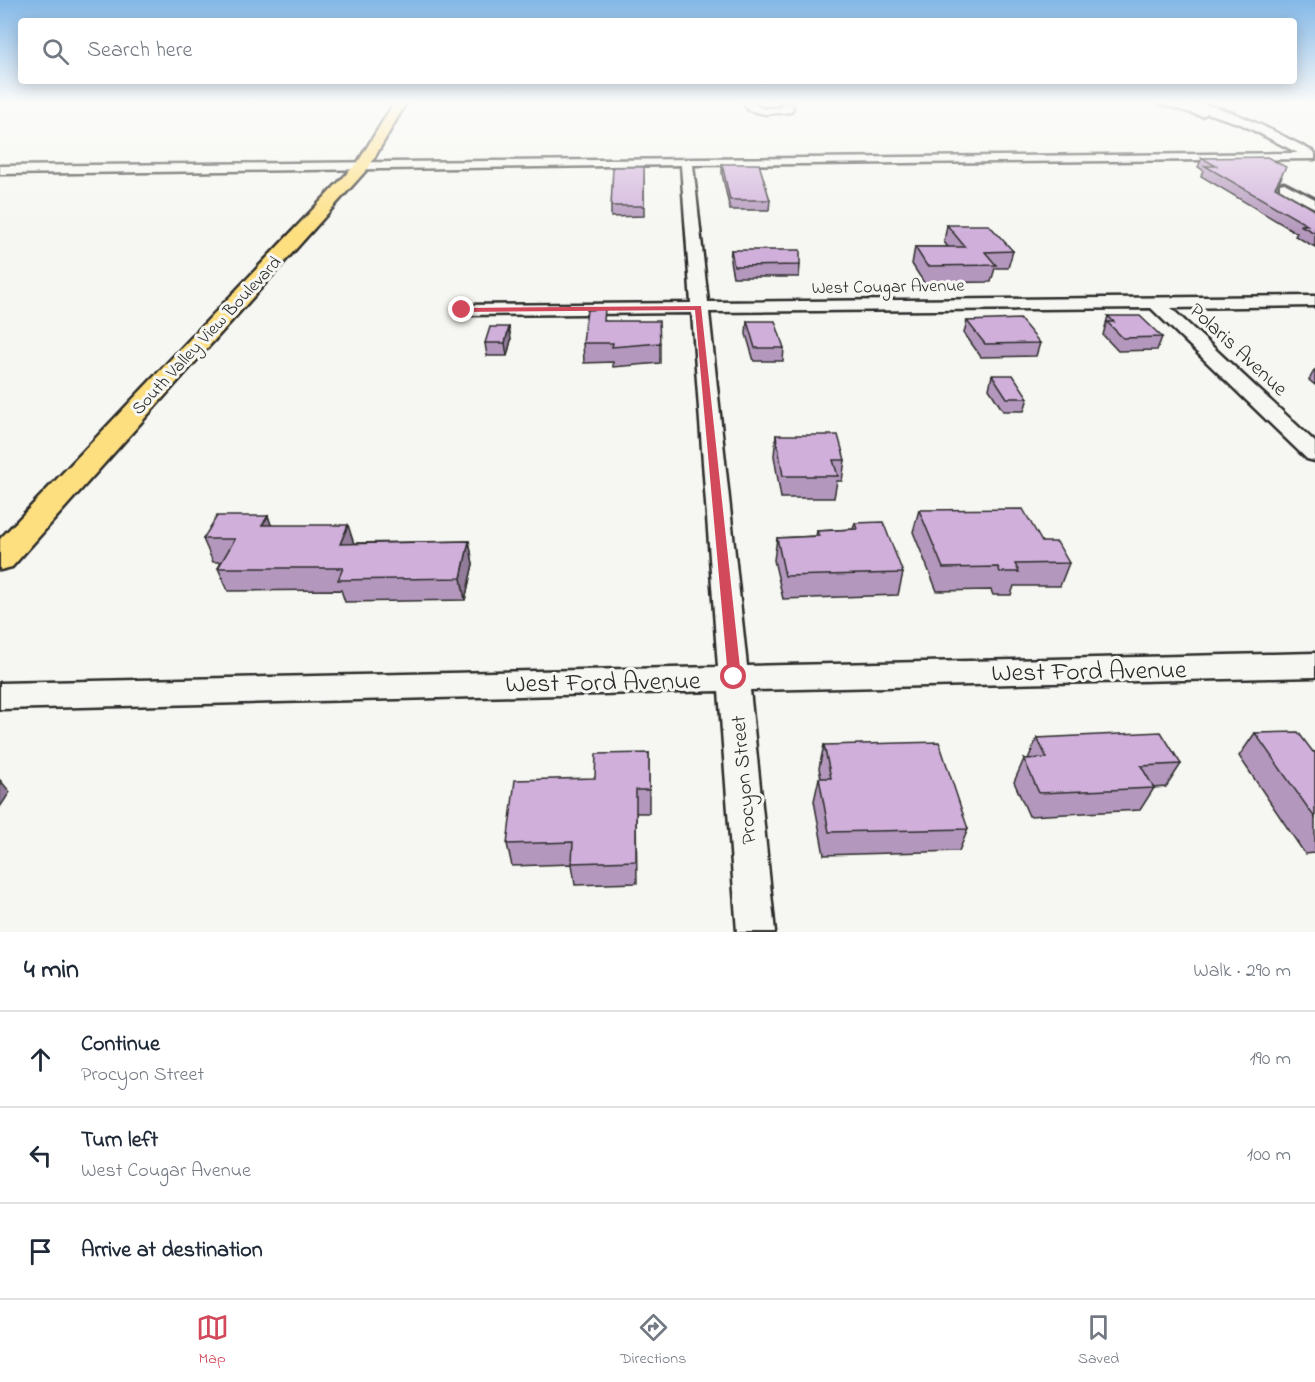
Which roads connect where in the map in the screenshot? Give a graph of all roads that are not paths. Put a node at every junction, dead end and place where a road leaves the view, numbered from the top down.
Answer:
1 (374, 146) edge
2 (1294, 146) edge
3 (1315, 156) edge
4 (687, 161) junction
5 (364, 164) junction
6 (0, 170) edge
7 (1284, 187) dead end
8 (1315, 204) edge
9 (1315, 301) edge
10 (1156, 303) junction
11 (699, 308) junction
12 (462, 310) dead end
13 (1315, 454) edge
14 (0, 559) edge
15 (1315, 665) edge
16 (734, 677) junction
17 (0, 696) edge
18 (756, 932) edge

1 - 5 main road, South Valley View Boulevard
2 - 3 street
3 - 4 street
4 - 5 street
4 - 11 street, Procyon Street
5 - 6 street
5 - 14 main road, South Valley View Boulevard
7 - 8 street
9 - 10 street, West Cougar Avenue
10 - 11 street, West Cougar Avenue
10 - 13 street, Polaris Avenue
11 - 12 street, West Cougar Avenue
11 - 16 street, Procyon Street
15 - 16 street, West Ford Avenue
16 - 17 street, West Ford Avenue
16 - 18 street, Procyon Street

